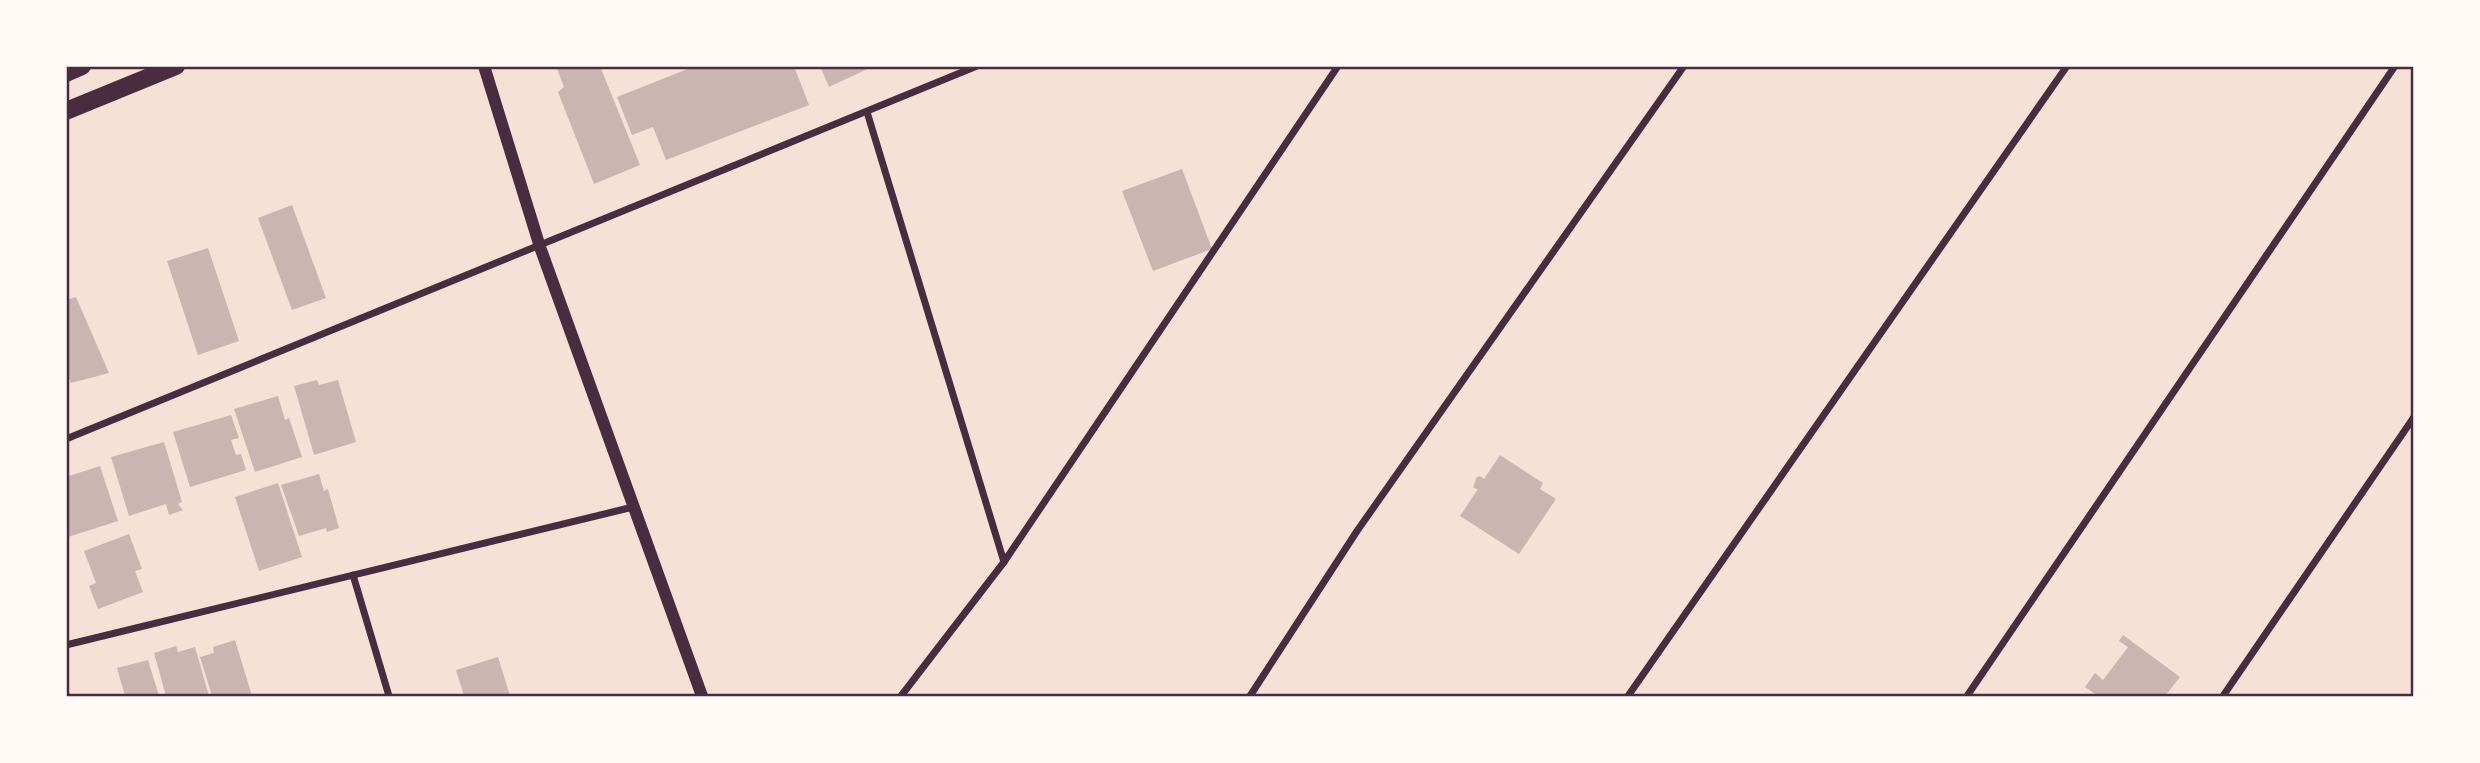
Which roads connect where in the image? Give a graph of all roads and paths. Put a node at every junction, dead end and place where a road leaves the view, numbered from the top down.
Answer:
1 (82, 66) edge
2 (176, 66) edge
3 (484, 66) edge
4 (977, 66) edge
5 (1338, 66) edge
6 (1684, 66) edge
7 (2067, 66) edge
8 (2395, 66) edge
9 (66, 73) edge
10 (66, 111) edge
11 (867, 112) junction
12 (540, 247) junction
13 (2413, 417) edge
14 (66, 439) edge
15 (634, 507) junction
16 (1004, 562) junction
17 (353, 575) junction
18 (66, 645) edge
19 (389, 696) edge
20 (702, 696) edge
21 (901, 696) edge
22 (1250, 696) edge
23 (1628, 696) edge
24 (1967, 696) edge
25 (2223, 696) edge

1 - 9 main road
2 - 10 main road
3 - 12 street
4 - 11 street
5 - 16 street
6 - 22 street
7 - 23 street
8 - 24 street
11 - 12 street
11 - 16 street
12 - 14 street
12 - 15 street
13 - 25 street
15 - 17 street
15 - 20 street
16 - 21 street
17 - 18 street
17 - 19 street

